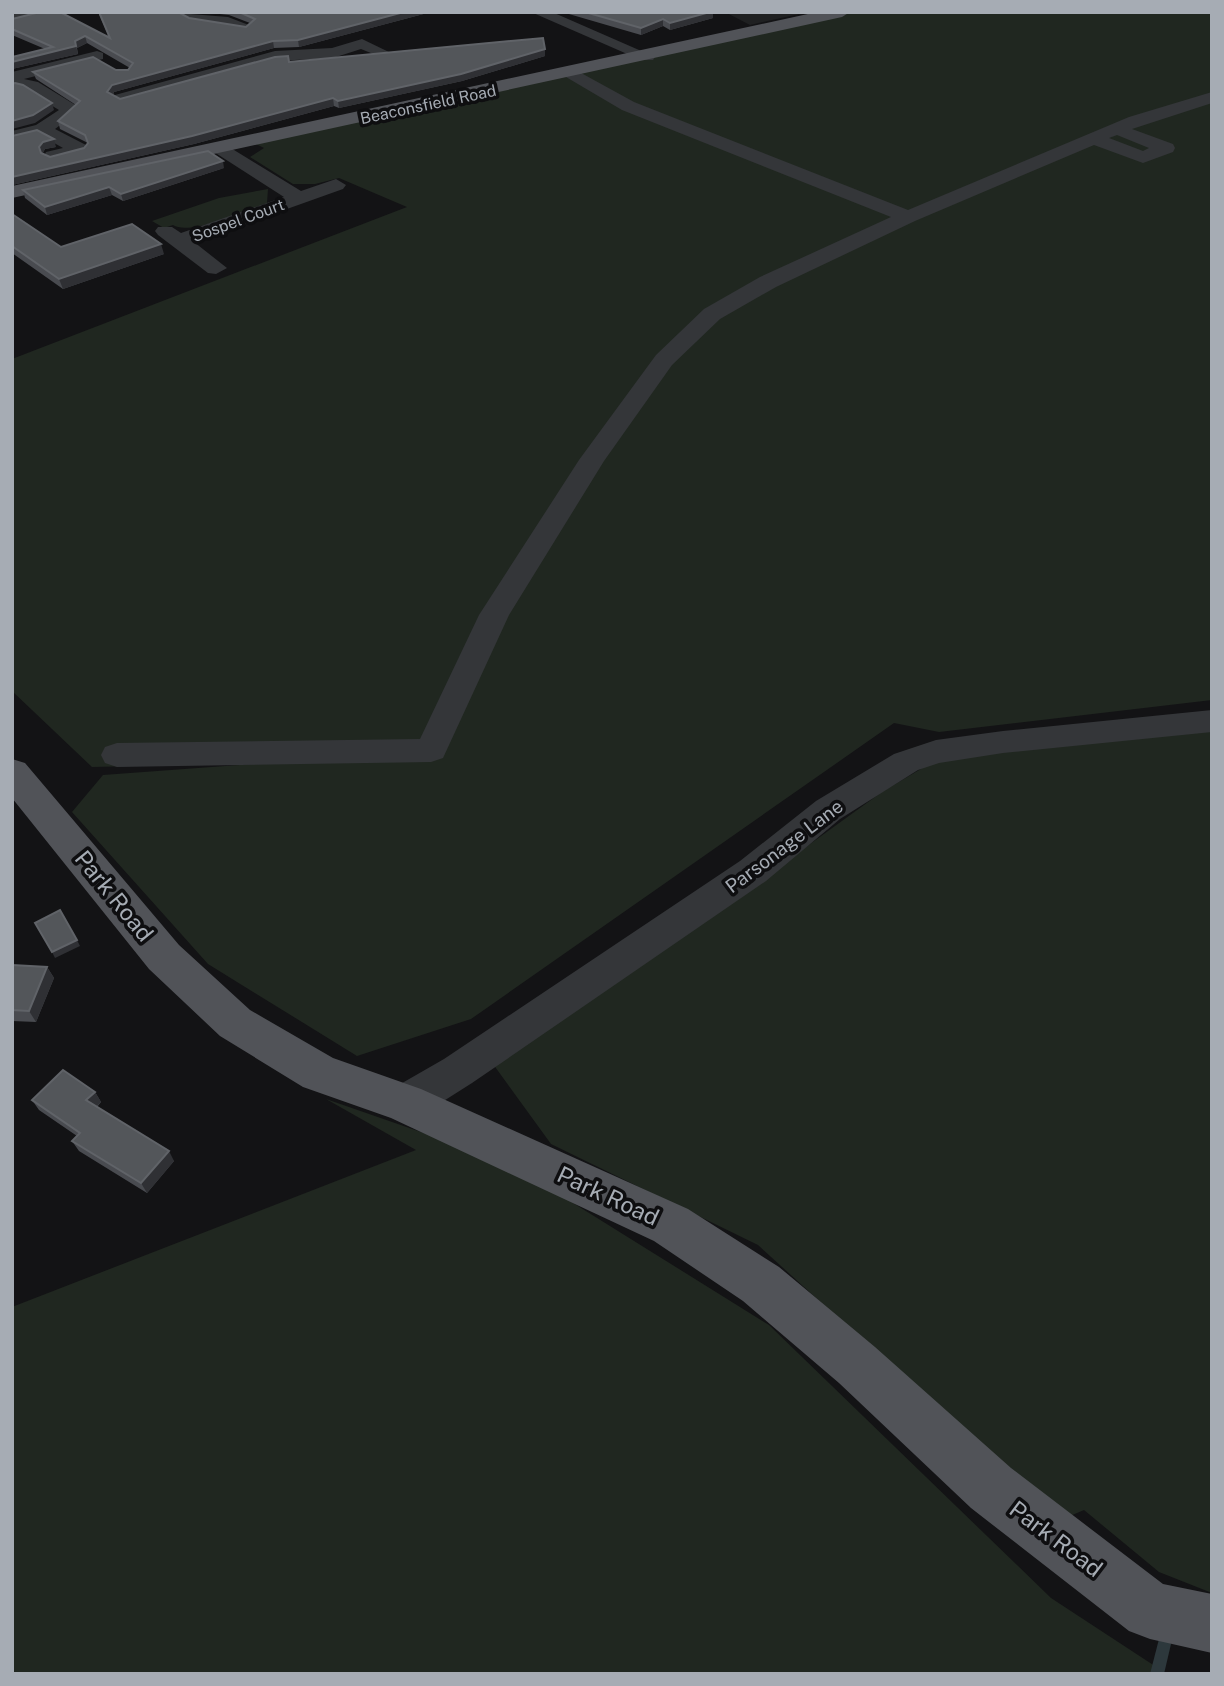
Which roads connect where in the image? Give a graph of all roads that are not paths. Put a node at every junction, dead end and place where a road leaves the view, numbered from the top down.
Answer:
1 (34, 12) edge
2 (173, 12) edge
3 (572, 12) edge
4 (842, 12) edge
5 (545, 15) edge
6 (12, 18) edge
7 (246, 27) edge
8 (383, 53) edge
9 (647, 57) junction
10 (115, 66) edge
11 (171, 69) edge
12 (572, 73) junction
13 (12, 79) edge
14 (191, 80) junction
15 (1212, 97) edge
16 (137, 110) edge
17 (42, 128) junction
18 (12, 137) edge
19 (221, 148) junction
20 (53, 156) edge
21 (336, 185) dead end
22 (12, 192) edge
23 (299, 198) junction
24 (908, 217) junction
25 (159, 227) dead end
26 (178, 241) junction
27 (216, 268) dead end
28 (1212, 721) edge
29 (117, 755) dead end
30 (17, 783) edge
31 (405, 1103) junction
32 (1212, 1624) edge

1 - 6 street
2 - 7 street
3 - 5 street
4 - 9 main road, Beaconsfield Road
5 - 9 street
8 - 14 street
9 - 12 main road, Beaconsfield Road
10 - 13 street
11 - 14 street
12 - 19 main road, Beaconsfield Road
12 - 24 street
13 - 17 street
14 - 16 street
15 - 24 street
17 - 18 street
17 - 20 street
19 - 22 main road, Beaconsfield Road
19 - 23 street, Sospel Court
21 - 23 street, Sospel Court
23 - 26 street, Sospel Court
24 - 29 street
25 - 26 street, Sospel Court
26 - 27 street, Sospel Court
28 - 31 street, Parsonage Lane
30 - 31 main road, Park Road
31 - 32 main road, Park Road

